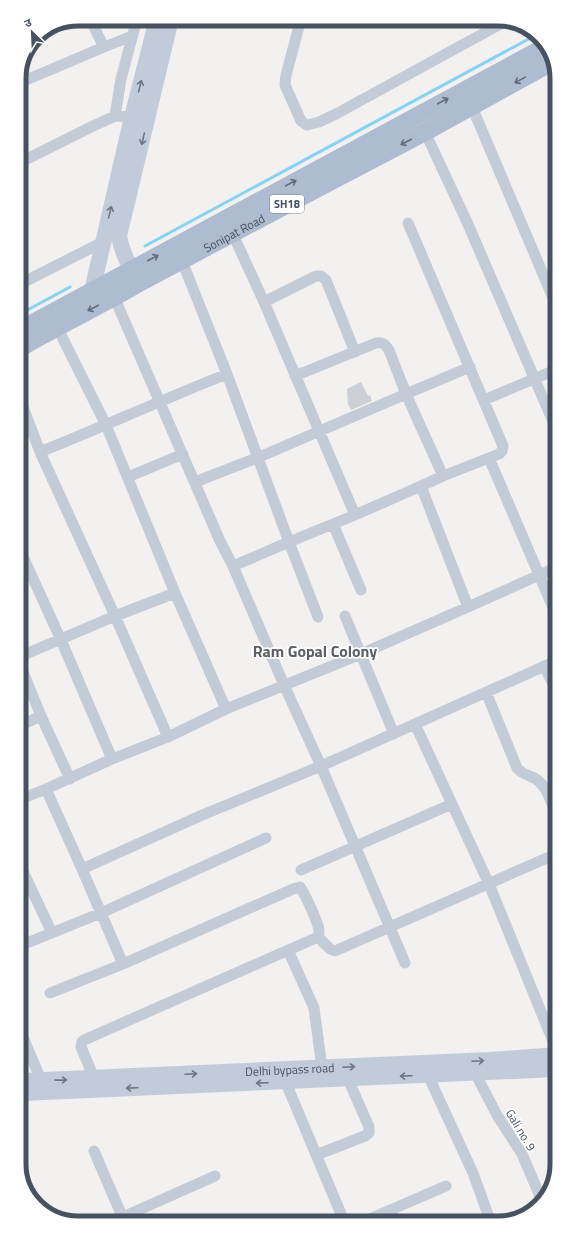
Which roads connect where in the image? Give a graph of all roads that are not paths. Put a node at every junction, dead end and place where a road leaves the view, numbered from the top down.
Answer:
1 (94, 26) edge
2 (135, 26) edge
3 (156, 26) edge
4 (169, 26) edge
5 (298, 26) edge
6 (497, 26) edge
7 (132, 36) junction
8 (104, 47) junction
9 (546, 60) edge
10 (546, 60) edge
11 (26, 80) edge
12 (472, 107) junction
13 (115, 116) junction
14 (140, 117) junction
15 (425, 132) junction
16 (26, 160) edge
17 (408, 223) dead end
18 (229, 226) junction
19 (103, 242) junction
20 (182, 261) junction
21 (135, 276) junction
22 (26, 281) edge
23 (111, 290) junction
24 (92, 291) junction
25 (550, 291) edge
26 (264, 302) junction
27 (57, 326) junction
28 (26, 327) edge
29 (26, 344) edge
30 (355, 352) junction
31 (470, 367) junction
32 (550, 372) edge
33 (227, 374) junction
34 (295, 376) junction
35 (535, 379) junction
36 (406, 394) junction
37 (484, 400) junction
38 (160, 401) junction
39 (550, 414) edge
40 (26, 415) edge
41 (106, 425) junction
42 (319, 431) junction
43 (40, 452) junction
44 (182, 454) junction
45 (258, 458) junction
46 (489, 458) junction
47 (443, 476) junction
48 (128, 477) junction
49 (195, 482) junction
50 (420, 486) junction
51 (355, 515) junction
52 (333, 524) junction
53 (289, 542) junction
54 (26, 563) edge
55 (233, 566) junction
56 (550, 570) edge
57 (540, 575) junction
58 (361, 590) dead end
59 (175, 593) junction
60 (550, 600) edge
61 (468, 607) junction
62 (115, 616) junction
63 (345, 616) dead end
64 (318, 617) dead end
65 (61, 640) junction
66 (26, 654) edge
67 (361, 654) junction
68 (550, 664) edge
69 (544, 666) junction
70 (550, 678) edge
71 (26, 679) edge
72 (284, 686) junction
73 (486, 692) junction
74 (226, 709) junction
75 (41, 716) junction
76 (26, 723) edge
77 (415, 724) junction
78 (394, 734) junction
79 (168, 736) junction
80 (112, 759) junction
81 (321, 766) junction
82 (70, 779) junction
83 (46, 789) junction
84 (26, 797) edge
85 (550, 801) edge
86 (452, 804) junction
87 (266, 838) dead end
88 (355, 846) junction
89 (550, 857) edge
90 (82, 869) junction
91 (301, 870) dead end
92 (26, 878) edge
93 (488, 884) junction
94 (101, 912) junction
95 (390, 927) junction
96 (52, 933) junction
97 (318, 936) junction
98 (26, 943) edge
99 (288, 950) junction
100 (405, 963) dead end
101 (122, 964) junction
102 (50, 993) dead end
103 (550, 1034) edge
104 (26, 1044) edge
105 (550, 1056) edge
106 (322, 1068) junction
107 (550, 1069) edge
108 (475, 1073) junction
109 (428, 1075) junction
110 (282, 1076) junction
111 (94, 1078) junction
112 (348, 1079) junction
113 (41, 1080) junction
114 (26, 1081) edge
115 (26, 1093) edge
116 (94, 1151) dead end
117 (316, 1155) junction
118 (215, 1176) dead end
119 (446, 1186) dead end
120 (539, 1195) edge
121 (391, 1210) junction
122 (122, 1216) edge
123 (132, 1216) edge
124 (342, 1216) edge
125 (377, 1216) edge
126 (394, 1216) edge
127 (489, 1216) edge

1 - 8 street
2 - 7 street
14 -> 3 main road
4 - 14 main road
5 - 6 street
7 - 8 street
7 - 13 street
8 - 11 street
9 -> 12 main road, Sonipat Road / SH18
18 -> 10 main road, Sonipat Road / SH18
12 - 15 main road, Sonipat Road / SH18
12 - 25 street
13 - 14 street
13 - 16 street
19 -> 14 main road
14 -> 21 main road
15 -> 18 main road, Sonipat Road / SH18
15 - 35 street
17 - 31 street
18 - 20 main road, Sonipat Road / SH18
21 -> 18 main road, Sonipat Road / SH18
18 - 26 street
19 - 22 street
19 - 24 main road
20 - 21 main road, Sonipat Road / SH18
20 - 33 street
21 - 23 main road, Sonipat Road / SH18
23 - 24 main road, Sonipat Road / SH18
23 -> 27 main road, Sonipat Road / SH18
23 - 38 street
24 - 28 main road, Sonipat Road / SH18
26 - 30 street
26 - 34 street
27 - 29 main road, Sonipat Road / SH18
27 - 41 street
30 - 34 street
30 - 36 street
31 - 36 street
31 - 37 street
32 - 35 street
33 - 38 street
33 - 45 street
34 - 42 street
35 - 37 street
35 - 39 street
36 - 42 street
36 - 47 street
37 - 46 street
38 - 41 street
38 - 44 street
40 - 43 street
41 - 43 street
41 - 48 street
42 - 45 street
42 - 51 street
43 - 62 street
44 - 48 street
44 - 49 street
45 - 49 street
45 - 53 street
46 - 47 street
46 - 57 street
47 - 50 street
48 - 59 street
49 - 55 street
50 - 51 street
50 - 61 street
51 - 52 street
52 - 53 street
52 - 58 street
53 - 55 street
53 - 64 street
54 - 65 street
55 - 72 street
56 - 57 street
57 - 60 street
57 - 61 street
59 - 62 street
59 - 74 street
61 - 67 street
62 - 65 street
62 - 79 street
63 - 67 street
65 - 66 street
65 - 80 street
67 - 72 street
67 - 78 street
68 - 69 street
69 - 70 street
69 - 73 street
71 - 75 street
72 - 74 street
72 - 81 street
73 - 77 street
73 - 85 street
74 - 79 street
75 - 76 street
75 - 82 street
77 - 78 street
77 - 86 street
78 - 81 street
79 - 80 street
80 - 82 street
81 - 88 street
81 - 90 street
82 - 83 street
83 - 84 street
83 - 90 street
86 - 88 street
86 - 93 street
87 - 94 street
88 - 91 street
88 - 95 street
89 - 93 street
90 - 94 street
92 - 96 street
93 - 95 street
93 - 103 street
94 - 96 street
94 - 101 street
95 - 97 street
95 - 100 street
96 - 98 street
97 - 99 street
97 - 101 street
99 - 106 street
99 - 111 street
101 - 102 street
104 - 113 street
106 -> 105 main road, Delhi bypass road
106 - 110 main road, Delhi bypass road
107 - 108 main road, Delhi bypass road
108 - 109 main road, Delhi bypass road
108 - 120 street, Gali no. 9
109 -> 112 main road, Delhi bypass road
109 - 127 street
111 -> 110 main road, Delhi bypass road
110 - 112 main road, Delhi bypass road
110 -> 115 main road, Delhi bypass road
110 - 117 street
113 -> 111 main road, Delhi bypass road
112 - 117 street
113 - 114 main road, Delhi bypass road
116 - 122 street
117 - 124 street
118 - 123 street
119 - 121 street
121 - 125 street
121 - 126 street

